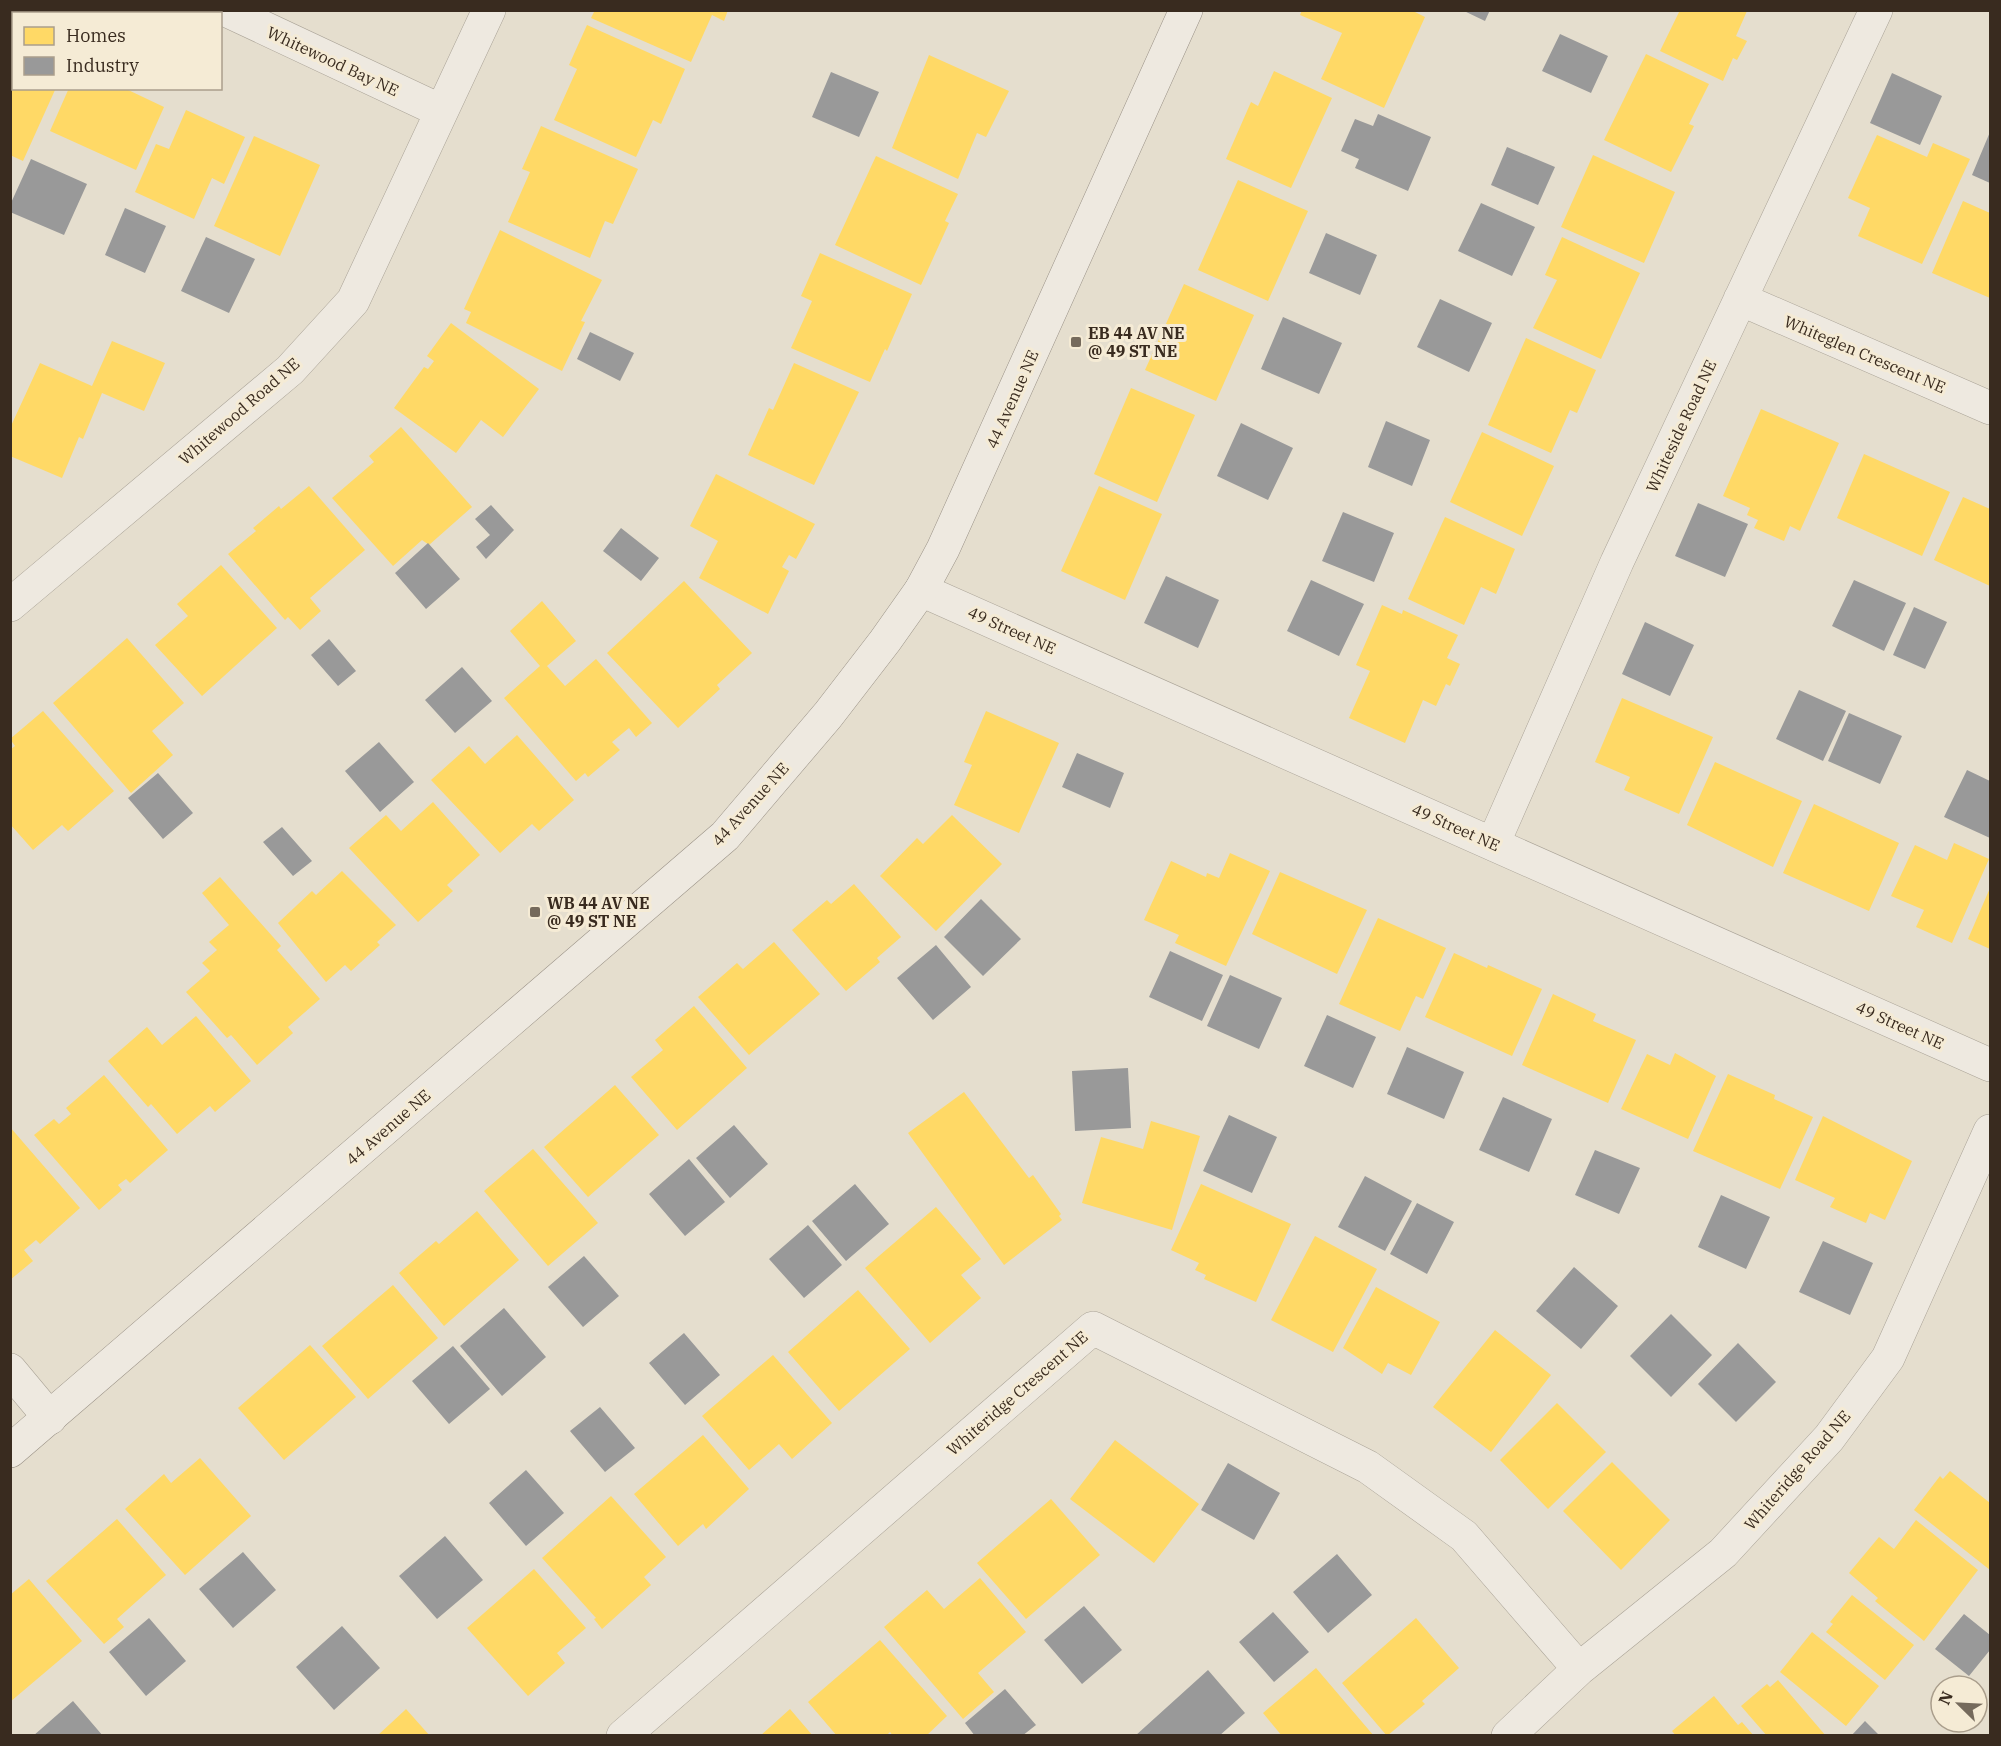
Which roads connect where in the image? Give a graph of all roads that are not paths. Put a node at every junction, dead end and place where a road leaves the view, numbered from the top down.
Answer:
1 (226, 10) edge
2 (489, 10) edge
3 (1186, 10) edge
4 (1876, 10) edge
5 (441, 111) junction
6 (1740, 299) junction
7 (1990, 408) edge
8 (921, 590) junction
9 (16, 592) edge
10 (1493, 844) junction
11 (1990, 1065) edge
12 (1990, 1131) edge
13 (10, 1370) edge
14 (50, 1418) junction
15 (10, 1451) edge
16 (1580, 1669) junction
17 (623, 1736) edge
18 (1508, 1736) edge

1 - 5 street, Whitewood Bay NE
2 - 5 street, Whitewood Road NE
3 - 8 street, 44 Avenue NE
4 - 6 street, Whiteside Road NE
5 - 9 street, Whitewood Road NE
6 - 7 street, Whiteglen Crescent NE
6 - 10 street, Whiteside Road NE
8 - 10 street, 49 Street NE
8 - 14 street, 44 Avenue NE
10 - 11 street, 49 Street NE
12 - 16 street, Whiteridge Road NE
13 - 14 street
14 - 15 street, 44 Avenue NE
16 - 17 street, Whiteridge Crescent NE
16 - 18 street, Whiteridge Road NE

